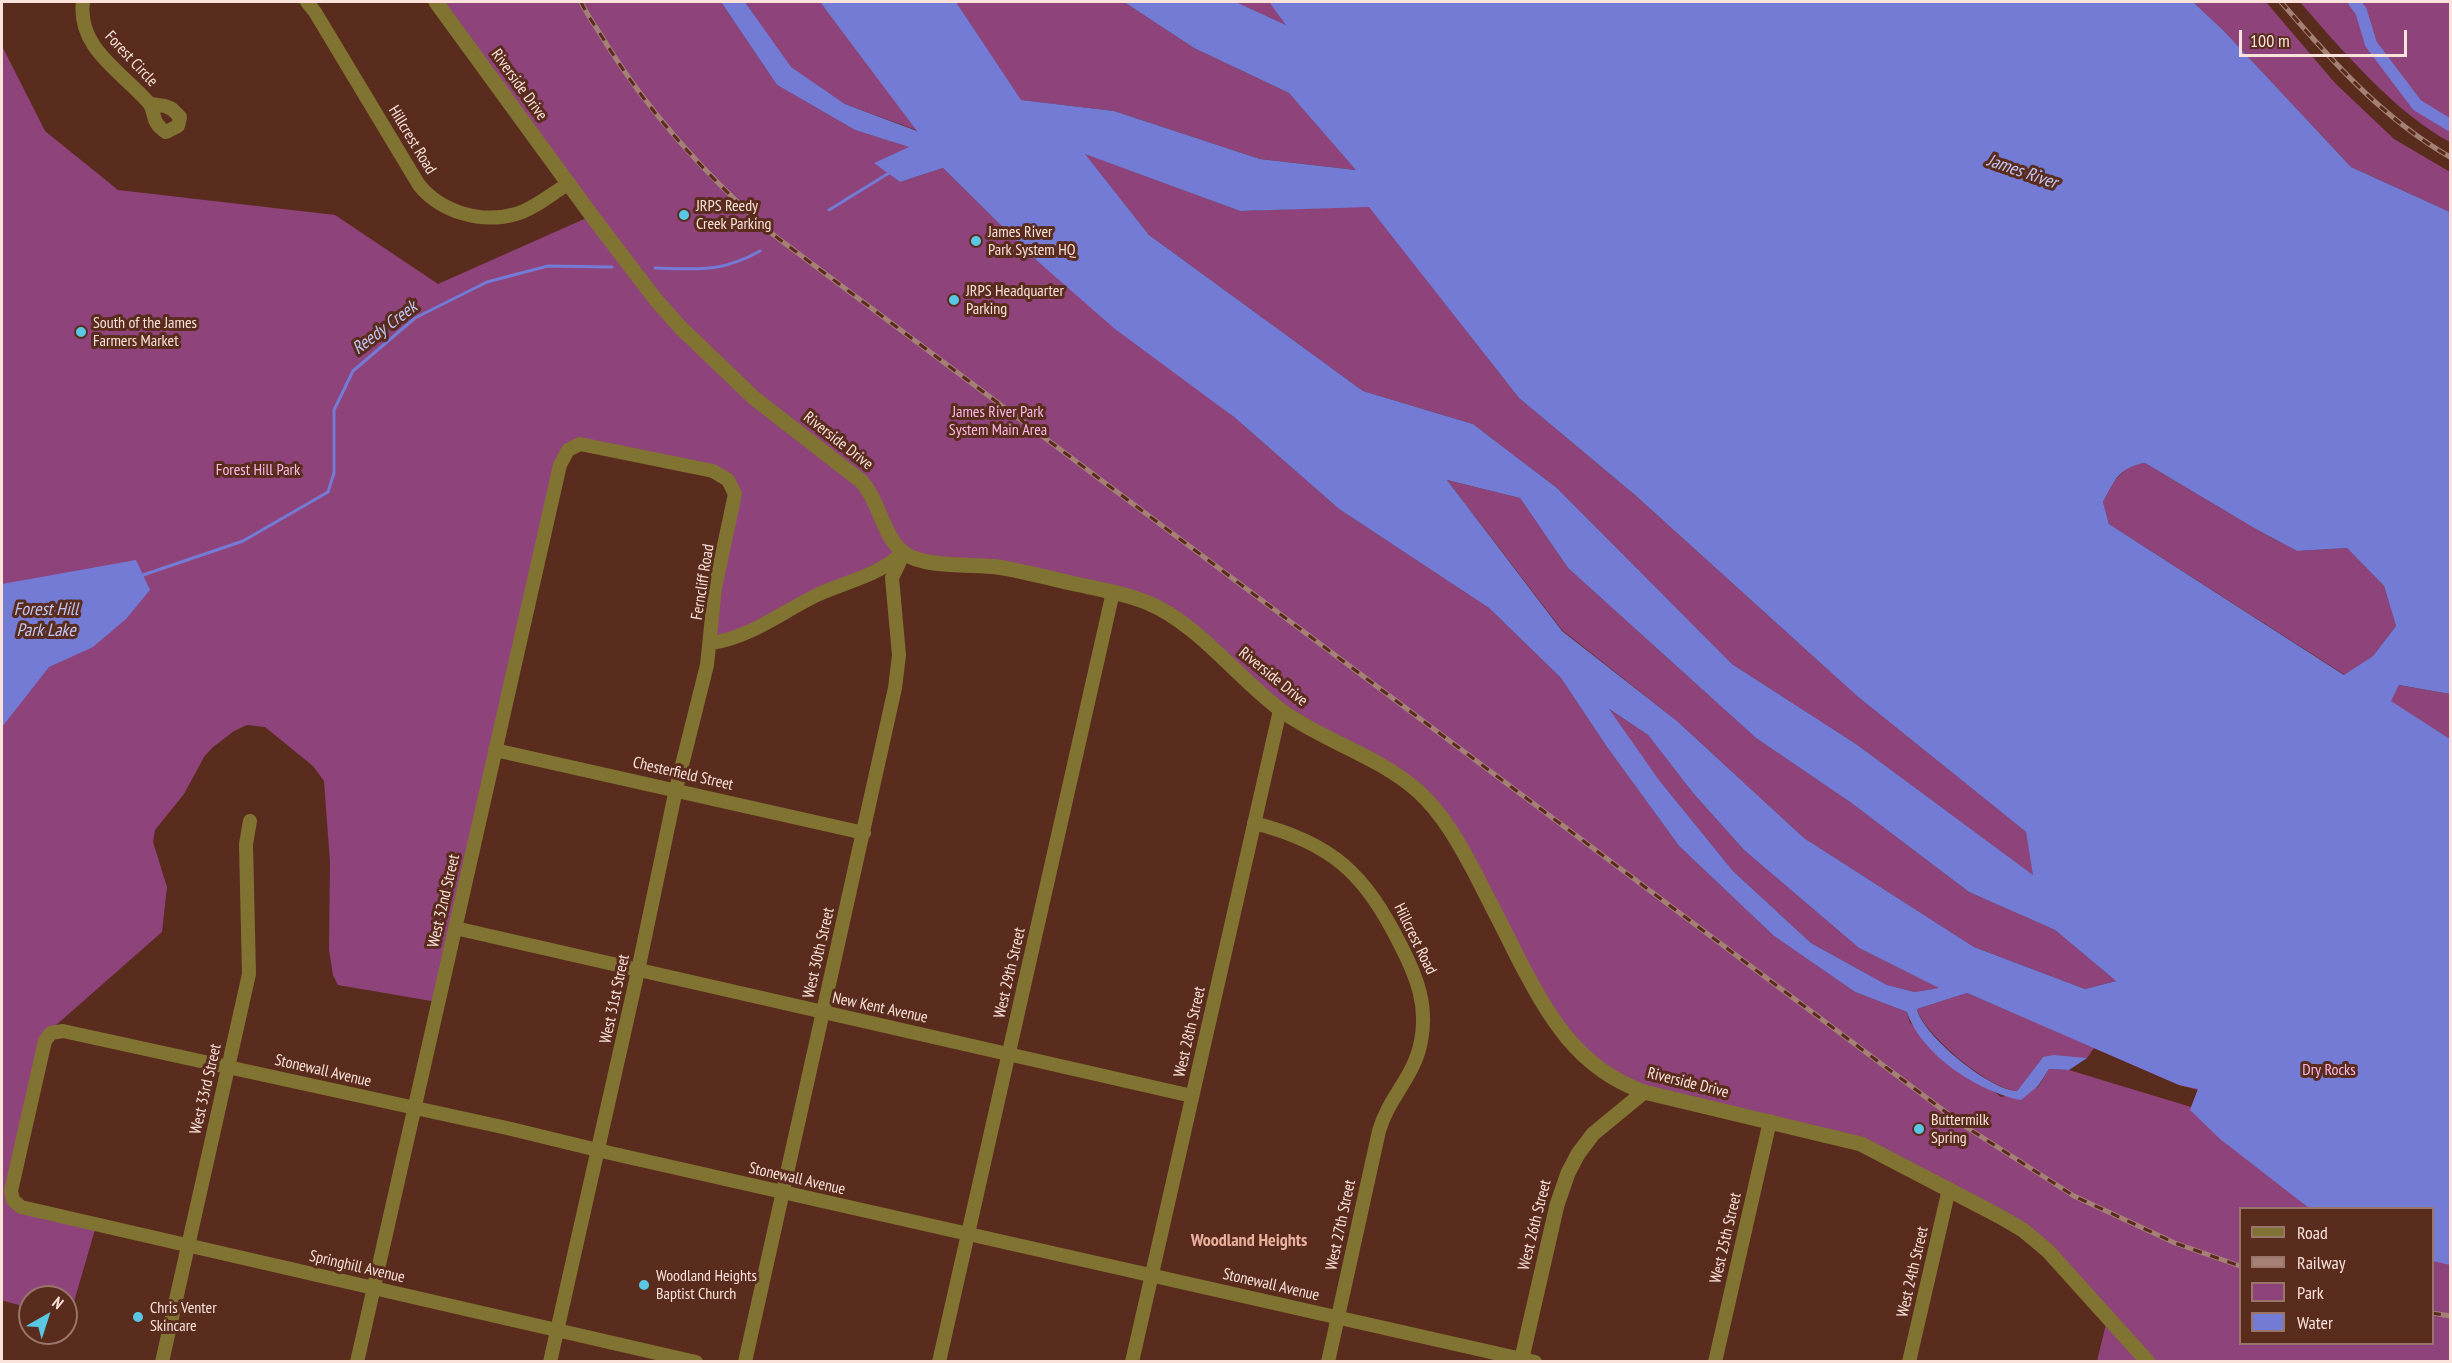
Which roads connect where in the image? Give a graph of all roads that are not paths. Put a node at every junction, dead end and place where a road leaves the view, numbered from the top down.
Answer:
1 (83, 2) edge
2 (307, 2) edge
3 (436, 2) edge
4 (151, 104) dead end
5 (568, 184) junction
6 (568, 450) joint
7 (904, 553) junction
8 (1113, 592) junction
9 (711, 644) junction
10 (1280, 710) junction
11 (495, 750) junction
12 (676, 789) junction
13 (250, 821) dead end
14 (1254, 823) junction
15 (864, 832) junction
16 (454, 928) junction
17 (638, 971) junction
18 (823, 1012) junction
19 (1008, 1053) junction
20 (227, 1067) junction
21 (1644, 1092) junction
22 (1192, 1096) junction
23 (414, 1109) junction
24 (1770, 1121) junction
25 (1379, 1131) joint
26 (598, 1150) junction
27 (1949, 1189) junction
28 (783, 1192) junction
29 (13, 1200) joint
30 (968, 1234) junction
31 (189, 1247) junction
32 (1152, 1275) junction
33 (373, 1288) junction
34 (1338, 1318) junction
35 (557, 1330) junction
36 (1526, 1361) edge
37 (162, 1362) edge
38 (357, 1362) edge
39 (550, 1362) edge
40 (696, 1362) edge
41 (745, 1362) edge
42 (939, 1362) edge
43 (1132, 1362) edge
44 (1328, 1362) edge
45 (1715, 1362) edge
46 (1910, 1362) edge
47 (2148, 1362) edge

1 - 4 street, Forest Circle
2 - 5 street, Hillcrest Road
3 - 5 street, Riverside Drive
5 - 7 street, Riverside Drive
6 - 9 street, Ferncliff Road
6 - 11 street, West 32nd Street
7 - 8 street, Riverside Drive
7 - 9 street, Ferncliff Road
7 - 15 street, West 30th Street
8 - 10 street, Riverside Drive
8 - 19 street, West 29th Street
9 - 12 street, West 31st Street
10 - 14 street, West 28th Street
10 - 21 street, Riverside Drive
11 - 12 street, Chesterfield Street
11 - 16 street, West 32nd Street
12 - 15 street, Chesterfield Street
12 - 17 street, West 31st Street
13 - 20 street, West 33rd Street
14 - 22 street, West 28th Street
14 - 25 street, Hillcrest Road
15 - 18 street, West 30th Street
16 - 17 street, New Kent Avenue
16 - 23 street, West 32nd Street
17 - 18 street, New Kent Avenue
17 - 26 street, West 31st Street
18 - 19 street, New Kent Avenue
18 - 28 street, West 30th Street
19 - 22 street, New Kent Avenue
19 - 30 street, West 29th Street
20 - 23 street, Stonewall Avenue
20 - 29 street, Stonewall Avenue
20 - 31 street, West 33rd Street
21 - 24 street, Riverside Drive
21 - 36 street, West 26th Street
22 - 32 street, West 28th Street
23 - 26 street, Stonewall Avenue
23 - 33 street, West 32nd Street
24 - 27 street, Riverside Drive
24 - 45 street, West 25th Street
25 - 34 street, West 27th Street
26 - 28 street, Stonewall Avenue
26 - 35 street, West 31st Street
27 - 46 street, West 24th Street
27 - 47 street, Riverside Drive
28 - 30 street, Stonewall Avenue
28 - 41 street, West 30th Street
29 - 31 street, Springhill Avenue
30 - 32 street, Stonewall Avenue
30 - 42 street, West 29th Street
31 - 33 street, Springhill Avenue
31 - 37 street, West 33rd Street
32 - 34 street, Stonewall Avenue
32 - 43 street, West 28th Street
33 - 35 street, Springhill Avenue
33 - 38 street, West 32nd Street
34 - 36 street, Stonewall Avenue
34 - 44 street, West 27th Street
35 - 39 street, West 31st Street
35 - 40 street, Springhill Avenue

